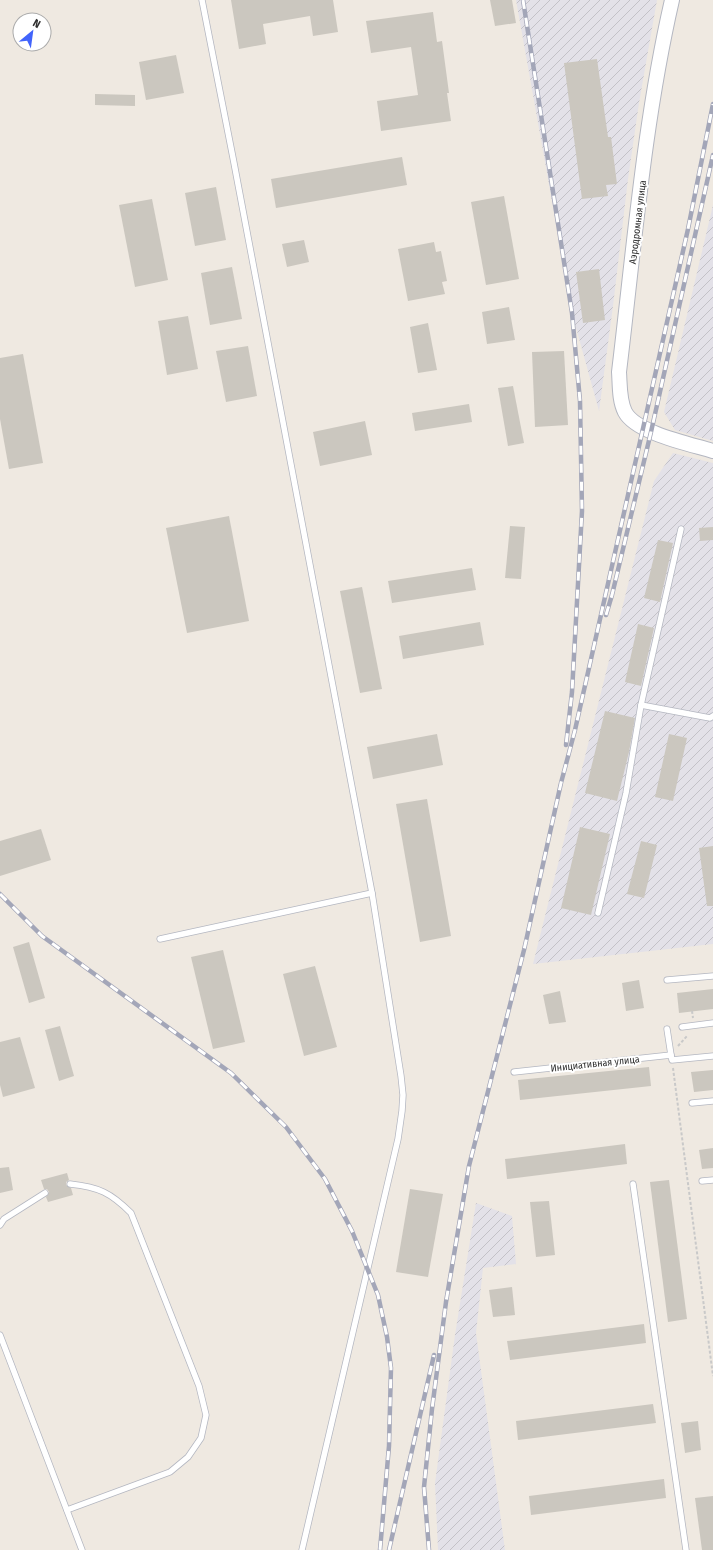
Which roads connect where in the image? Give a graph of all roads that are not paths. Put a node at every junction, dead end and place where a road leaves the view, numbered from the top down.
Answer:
1 (202, 0) edge
2 (672, 0) edge
3 (713, 451) edge
4 (681, 529) dead end
5 (641, 706) junction
6 (713, 716) edge
7 (372, 893) junction
8 (598, 913) dead end
9 (160, 939) dead end
10 (713, 976) edge
11 (667, 980) dead end
12 (713, 1023) edge
13 (682, 1027) dead end
14 (668, 1029) dead end
15 (713, 1056) edge
16 (672, 1058) junction
17 (514, 1072) dead end
18 (713, 1101) edge
19 (692, 1103) dead end
20 (713, 1180) edge
21 (702, 1181) dead end
22 (70, 1184) dead end
23 (633, 1184) dead end
24 (45, 1193) dead end
25 (2, 1218) edge
26 (0, 1225) edge
27 (0, 1335) edge
28 (67, 1510) junction
29 (82, 1550) edge
30 (302, 1550) edge
31 (686, 1550) edge

1 - 7 lane
2 - 3 street, Аэродромная улица
4 - 5 lane
5 - 6 lane
5 - 8 lane
7 - 9 lane
7 - 30 lane
10 - 11 lane
12 - 13 lane
14 - 16 lane
15 - 16 lane, Инициативная улица
16 - 17 lane, Инициативная улица
18 - 19 lane
20 - 21 lane
22 - 28 lane
23 - 31 lane
24 - 25 lane
25 - 26 lane
27 - 28 lane
28 - 29 lane

